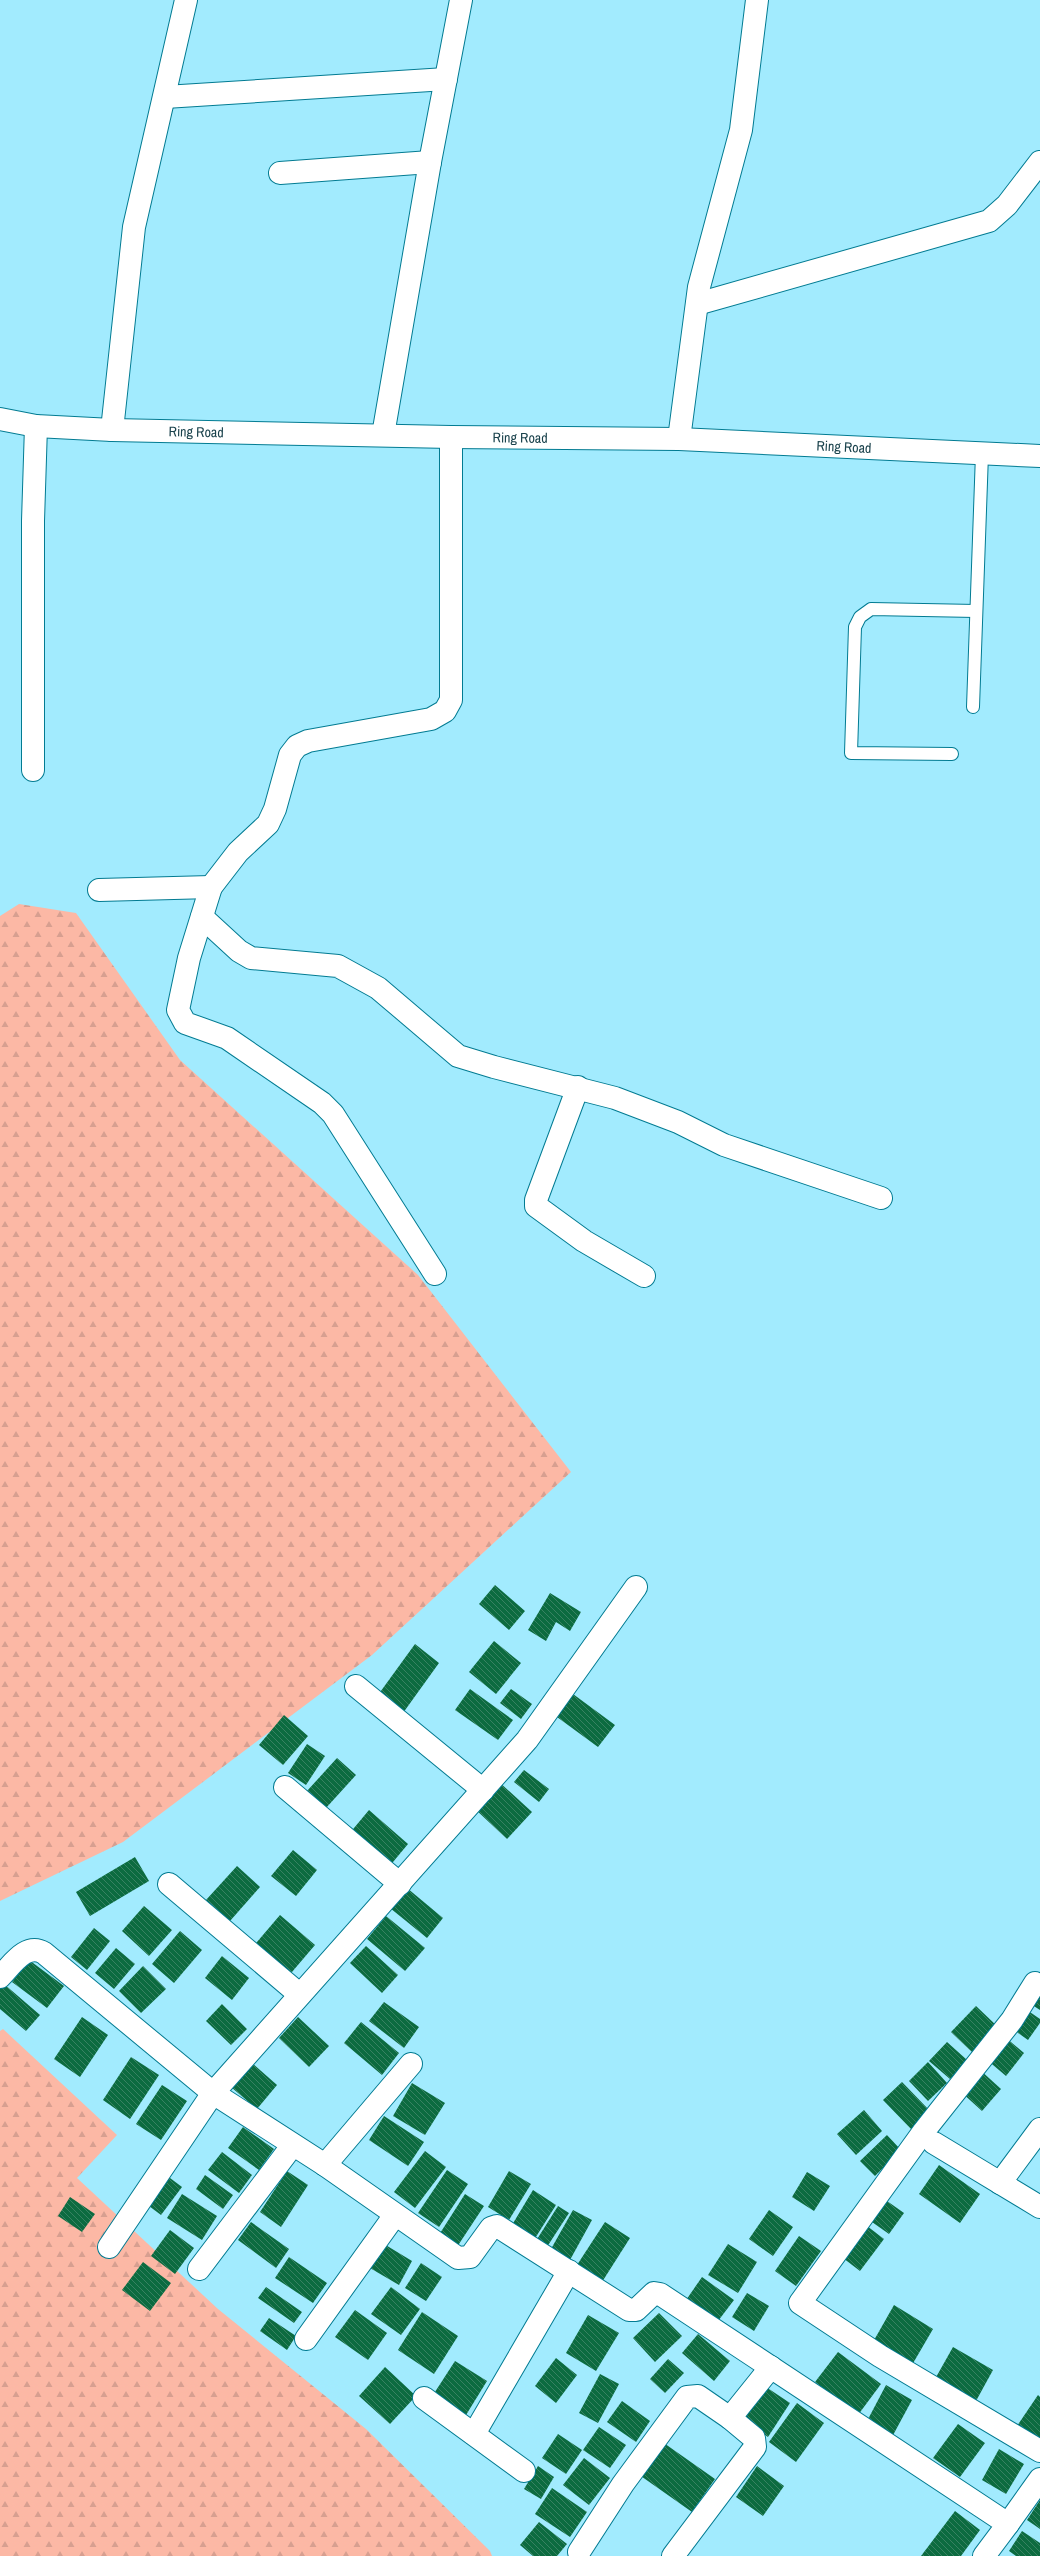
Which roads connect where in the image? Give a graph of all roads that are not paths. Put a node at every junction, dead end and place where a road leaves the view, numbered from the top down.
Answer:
1 (186, 0) edge
2 (461, 0) edge
3 (758, 0) edge
4 (446, 79) junction
5 (165, 97) junction
6 (430, 162) junction
7 (1040, 162) edge
8 (280, 172) dead end
9 (697, 304) junction
10 (0, 419) edge
11 (36, 426) junction
12 (112, 430) junction
13 (383, 435) junction
14 (451, 437) junction
15 (679, 439) junction
16 (982, 454) junction
17 (1040, 456) edge
18 (976, 611) junction
19 (973, 707) dead end
20 (952, 754) dead end
21 (33, 770) dead end
22 (211, 887) junction
23 (99, 890) dead end
24 (202, 917) junction
25 (578, 1087) junction
26 (881, 1198) dead end
27 (435, 1274) dead end
28 (644, 1276) dead end
29 (636, 1587) dead end
30 (356, 1686) dead end
31 (285, 1788) dead end
32 (483, 1790) junction
33 (169, 1884) dead end
34 (400, 1884) junction
35 (0, 1977) edge
36 (1035, 1983) dead end
37 (299, 1994) junction
38 (411, 2064) dead end
39 (213, 2093) junction
40 (1040, 2129) edge
41 (934, 2143) dead end
42 (292, 2146) junction
43 (325, 2165) junction
44 (1000, 2183) junction
45 (1040, 2207) edge
46 (395, 2215) junction
47 (109, 2248) dead end
48 (199, 2269) dead end
49 (569, 2271) junction
50 (306, 2339) dead end
51 (771, 2367) junction
52 (424, 2398) dead end
53 (730, 2418) junction
54 (474, 2434) junction
55 (1040, 2452) edge
56 (524, 2471) dead end
57 (1040, 2479) edge
58 (1008, 2524) junction
59 (578, 2552) dead end
60 (673, 2556) edge
61 (984, 2556) edge

1 - 5 street
2 - 4 street
3 - 9 street
4 - 5 street
4 - 6 street
5 - 12 street
6 - 8 street
6 - 13 street
7 - 9 street
9 - 15 street
10 - 11 street, Ring Road
11 - 12 street, Ring Road
11 - 21 street
12 - 13 street, Ring Road
13 - 14 street, Ring Road
14 - 15 street, Ring Road
14 - 22 street
15 - 16 street, Ring Road
16 - 17 street, Ring Road
16 - 18 lane
18 - 19 lane
18 - 20 lane
22 - 23 street
22 - 24 street
24 - 25 street
24 - 27 street
25 - 26 street
25 - 28 street
29 - 32 street
30 - 32 street
31 - 34 street
32 - 34 street
33 - 37 street
34 - 37 street
35 - 39 street
36 - 55 street
37 - 39 street
38 - 43 street
39 - 42 street
39 - 47 street
40 - 44 street
41 - 44 street
42 - 43 street
42 - 48 street
43 - 46 street
44 - 45 street
46 - 49 street
46 - 50 street
49 - 51 street
49 - 54 street
51 - 53 street
51 - 58 street
52 - 54 street
53 - 59 street
53 - 60 street
54 - 56 street
57 - 58 street
58 - 61 street

